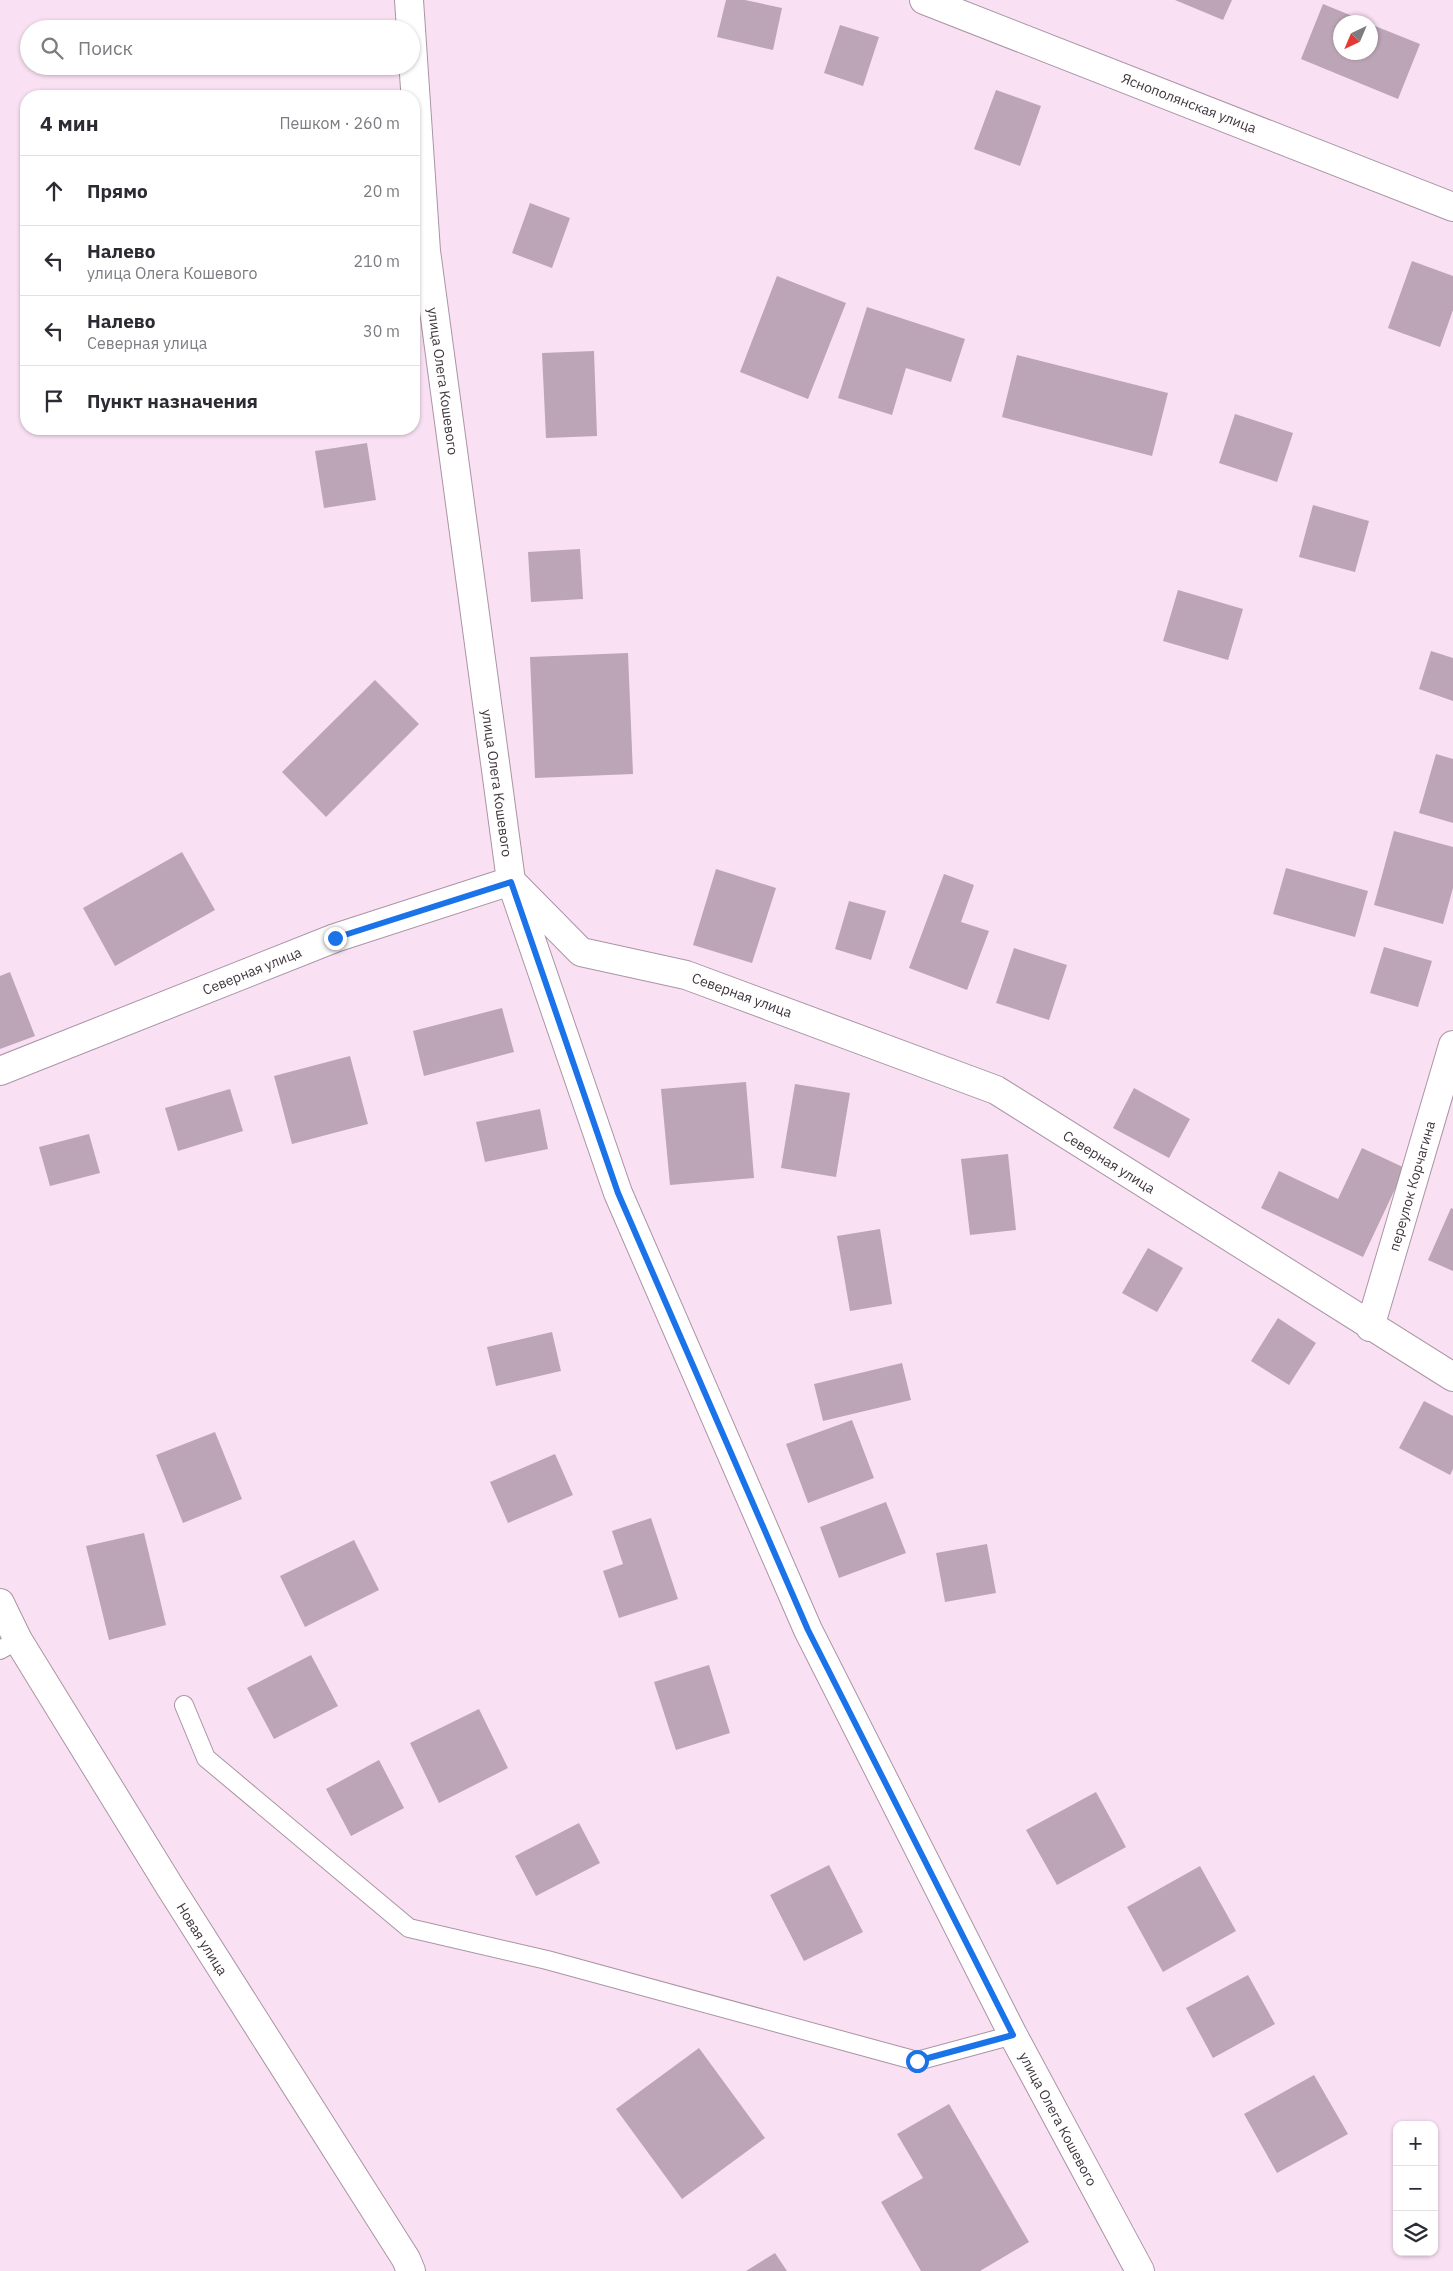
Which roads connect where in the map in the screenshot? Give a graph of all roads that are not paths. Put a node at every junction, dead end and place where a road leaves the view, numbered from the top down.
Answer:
1 (409, 0) edge
2 (924, 0) edge
3 (410, 20) edge
4 (414, 75) edge
5 (415, 90) edge
6 (420, 162) edge
7 (1453, 207) edge
8 (511, 882) junction
9 (1453, 1045) edge
10 (0, 1070) edge
11 (1370, 1327) junction
12 (1453, 1377) edge
13 (0, 1603) edge
14 (9, 1645) edge
15 (184, 1705) dead end
16 (1013, 2035) junction
17 (411, 2271) edge
18 (1140, 2271) edge

1 - 3 street, улица Олега Кошевого
2 - 7 street, Яснополянская улица
4 - 5 street, улица Олега Кошевого
6 - 8 street, улица Олега Кошевого
8 - 10 street, Северная улица
8 - 11 street, Северная улица
8 - 16 street, улица Олега Кошевого
9 - 11 street, переулок Корчагина
11 - 12 street, Северная улица
13 - 14 street, Новая улица
14 - 17 street, Новая улица
15 - 16 lane
16 - 18 street, улица Олега Кошевого

